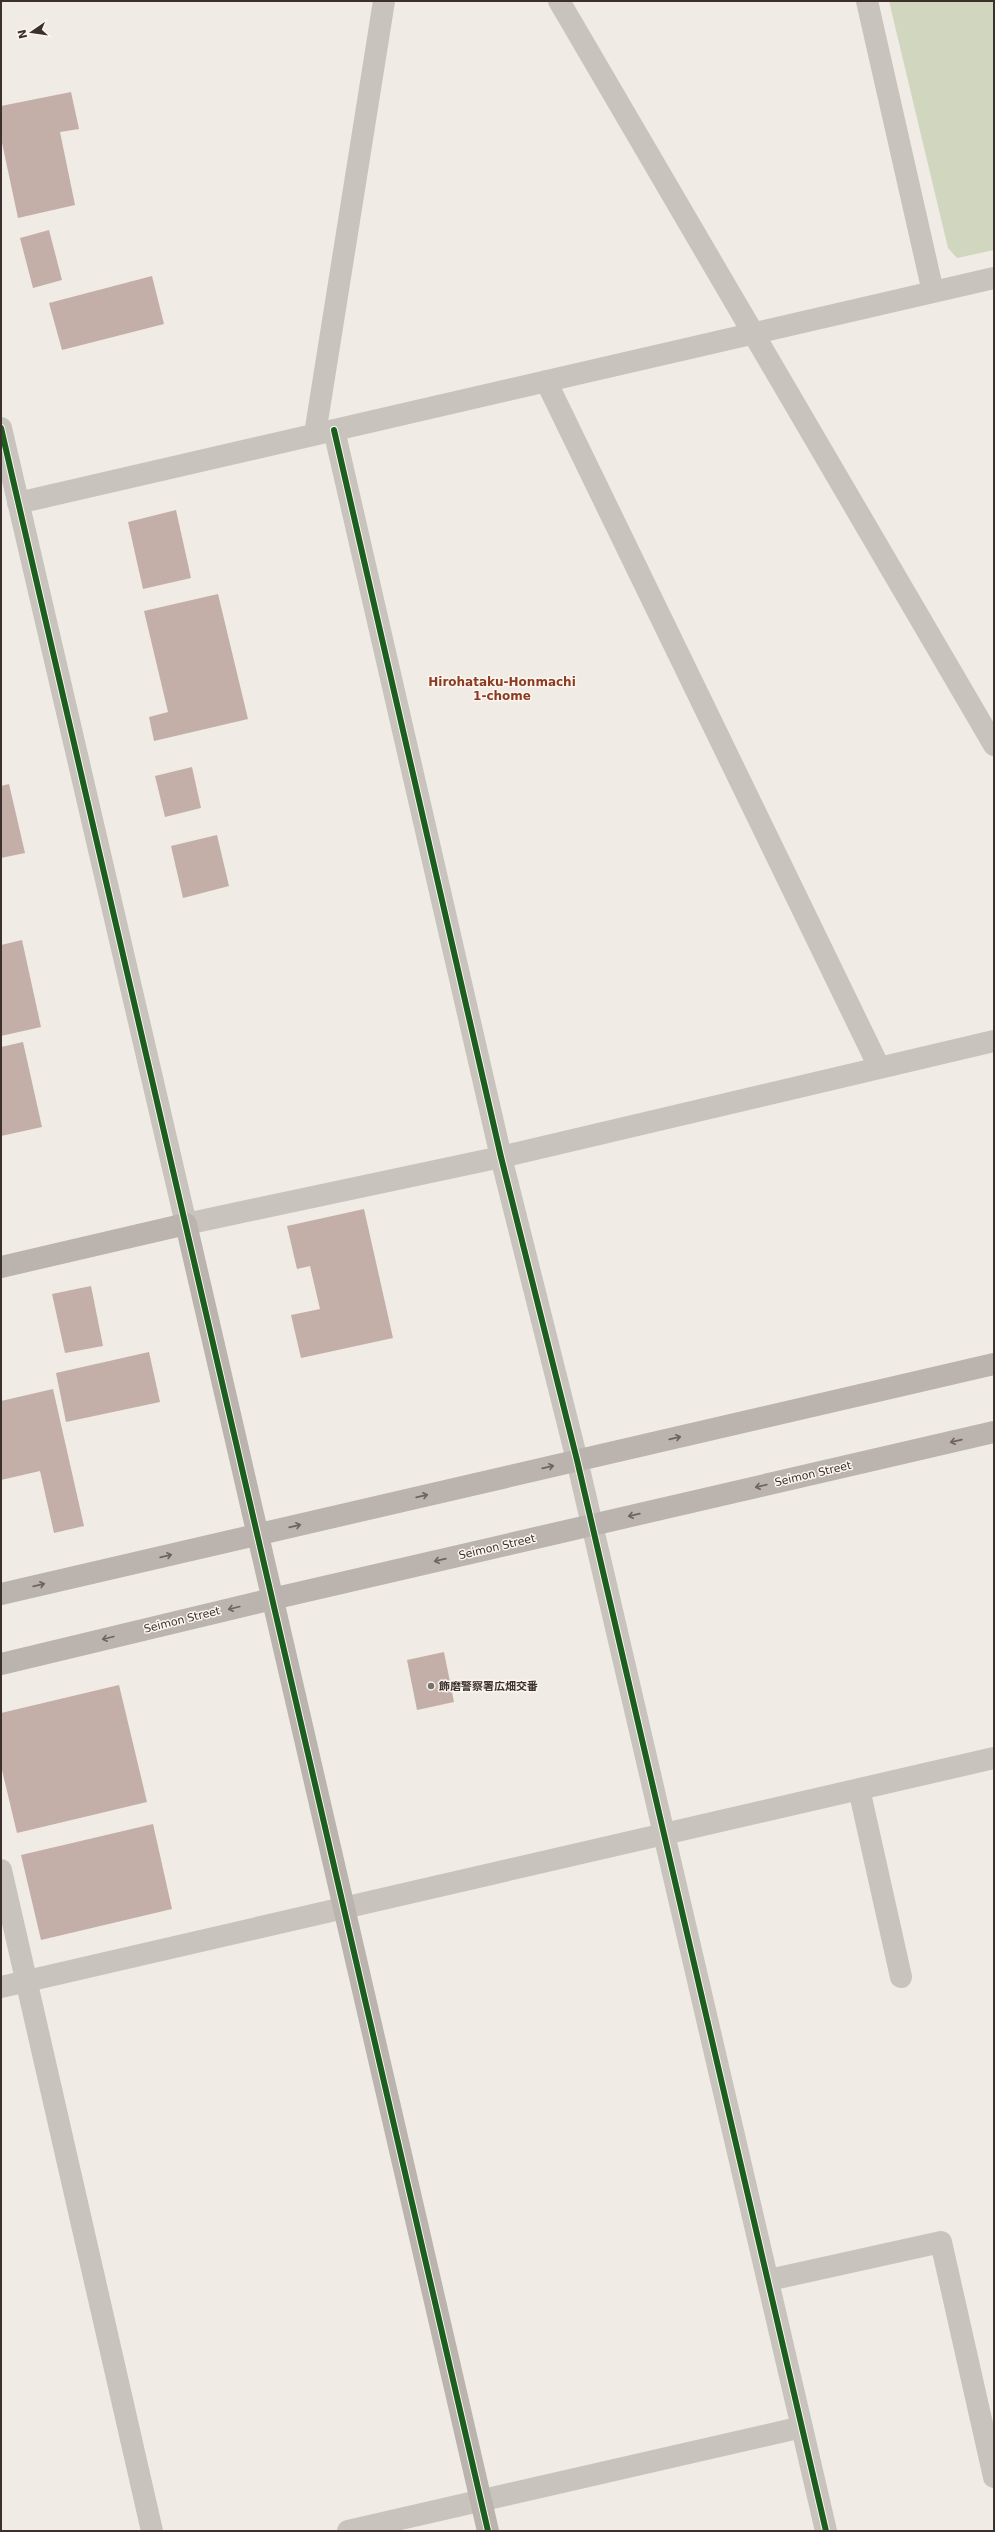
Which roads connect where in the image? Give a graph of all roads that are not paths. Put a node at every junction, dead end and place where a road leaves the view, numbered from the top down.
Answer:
1 (384, 1) edge
2 (559, 1) edge
3 (867, 1) edge
4 (994, 278) edge
5 (933, 292) junction
6 (753, 333) junction
7 (546, 381) junction
8 (1, 428) edge
9 (324, 432) junction
10 (4, 452) edge
11 (18, 503) junction
12 (994, 745) edge
13 (994, 1041) edge
14 (879, 1067) junction
15 (501, 1157) junction
16 (186, 1224) junction
17 (1, 1267) edge
18 (994, 1364) edge
19 (994, 1432) edge
20 (577, 1460) junction
21 (592, 1525) junction
22 (257, 1535) junction
23 (1, 1594) edge
24 (272, 1599) junction
25 (1, 1664) edge
26 (994, 1758) edge
27 (860, 1789) junction
28 (662, 1834) junction
29 (1, 1870) edge
30 (343, 1908) junction
31 (901, 1977) dead end
32 (26, 1981) junction
33 (1, 1987) edge
34 (769, 2280) junction
35 (802, 2427) junction
36 (994, 2477) edge
37 (481, 2500) junction
38 (152, 2531) edge
39 (348, 2531) edge
40 (488, 2531) edge
41 (826, 2531) edge

1 - 9 street
2 - 6 street
3 - 5 street
4 - 5 street
5 - 6 street
6 - 7 street
6 - 12 street
7 - 9 street
7 - 14 street
8 - 10 street
9 - 11 street
9 - 15 street
10 - 11 street
11 - 16 street
13 - 14 street
14 - 15 street
15 - 16 street
15 - 20 street
16 - 17 street
16 - 22 street
20 -> 18 street
19 -> 21 street, Seimon Street
20 - 21 street
22 -> 20 street
21 -> 24 street, Seimon Street
21 - 28 street
23 -> 22 street
22 - 24 street
24 -> 25 street, Seimon Street
24 - 30 street
26 - 27 street
27 - 28 street
27 - 31 street
28 - 30 street
28 - 34 street
29 - 32 street
30 - 32 street
30 - 37 street
32 - 33 street
32 - 38 street
34 - 35 street
34 - 36 street
35 - 37 street
35 - 41 street
37 - 39 street
37 - 40 street

